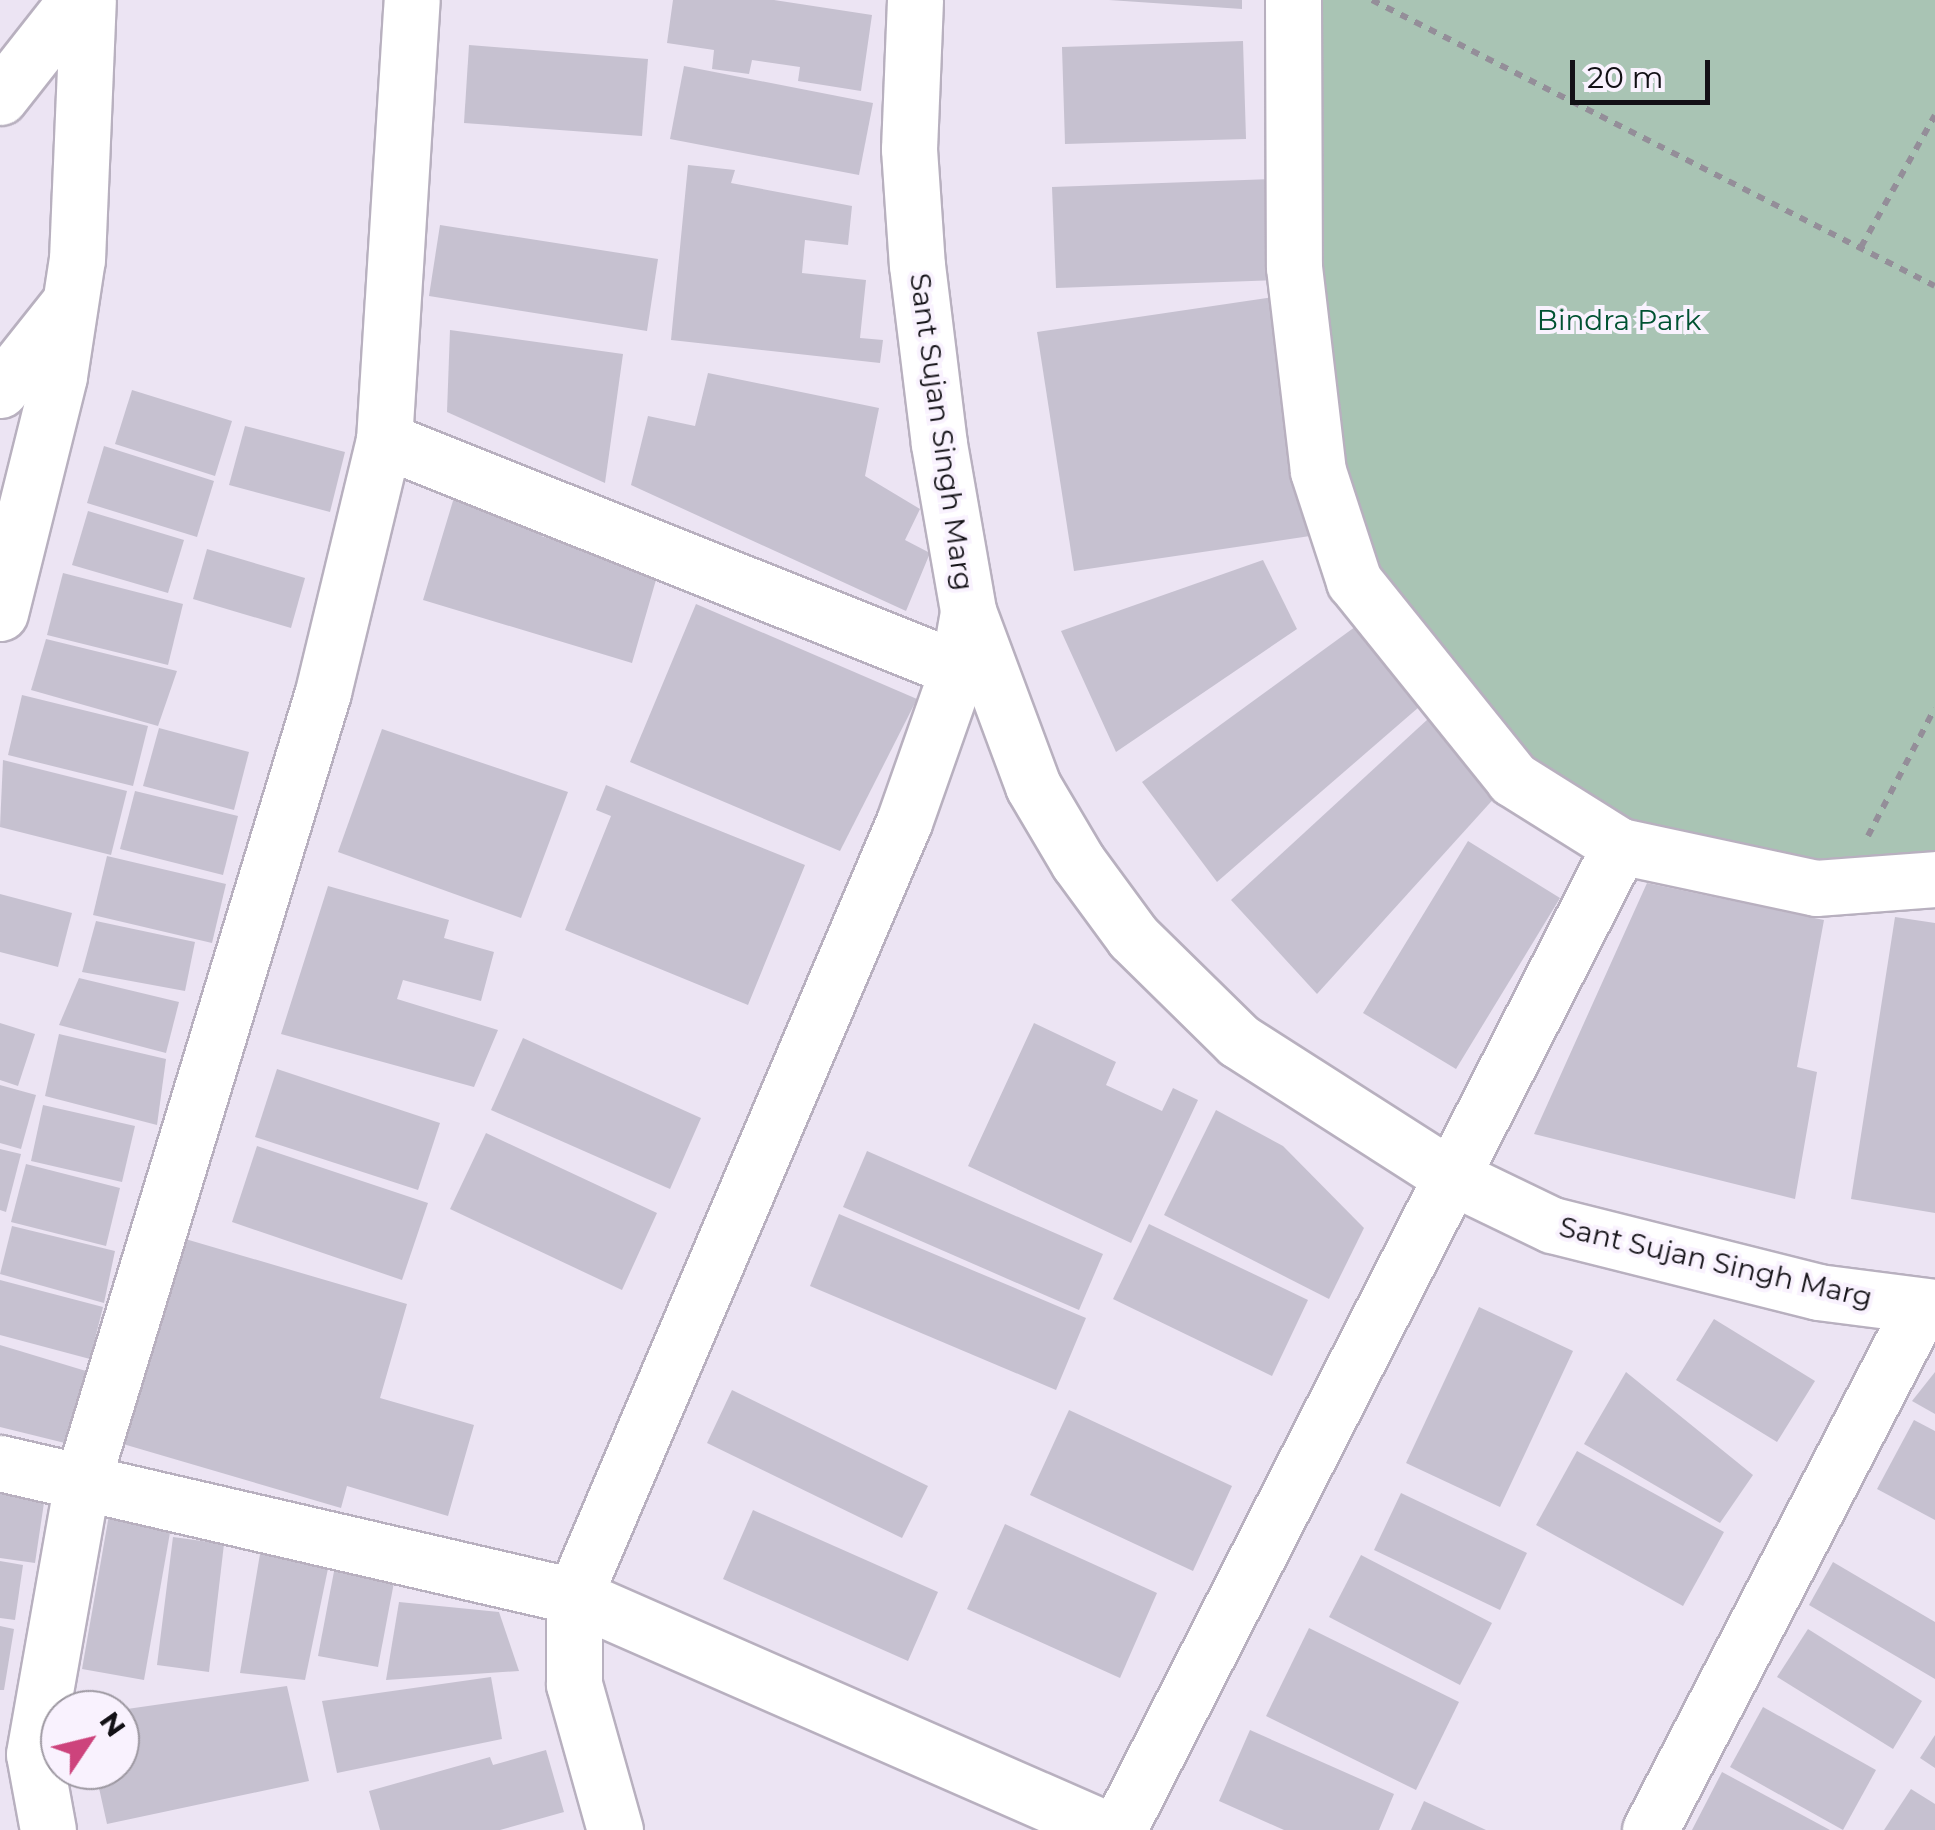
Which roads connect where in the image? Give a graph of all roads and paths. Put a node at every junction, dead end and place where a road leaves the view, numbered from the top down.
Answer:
1 (412, 0) edge
2 (914, 0) edge
3 (1294, 0) edge
4 (1372, 0) edge
5 (74, 11) edge
6 (0, 97) edge
7 (1935, 115) edge
8 (1861, 247) junction
9 (1935, 286) edge
10 (67, 306) junction
11 (0, 390) edge
12 (384, 440) junction
13 (968, 610) junction
14 (0, 613) edge
15 (958, 669) junction
16 (1935, 708) edge
17 (1620, 846) junction
18 (1935, 879) edge
19 (1842, 886) junction
20 (1450, 1176) junction
21 (1928, 1307) edge
22 (0, 1463) edge
23 (82, 1482) junction
24 (574, 1596) junction
25 (48, 1830) edge
26 (615, 1830) edge
27 (1108, 1830) edge
28 (1118, 1830) edge
29 (1650, 1830) edge

1 - 12 street
2 - 13 street, Sant Sujan Singh Marg
3 - 17 street
4 - 8 path
5 - 6 street
5 - 10 street
7 - 8 path
8 - 9 path
10 - 11 street
10 - 14 street
12 - 15 street
12 - 23 street
13 - 15 street
13 - 20 street, Sant Sujan Singh Marg
15 - 24 street
16 - 19 path
17 - 19 street
17 - 20 street
18 - 19 street
20 - 21 street, Sant Sujan Singh Marg
20 - 28 street
21 - 29 street
22 - 23 street
23 - 24 street
23 - 25 street
24 - 26 street
24 - 27 street

